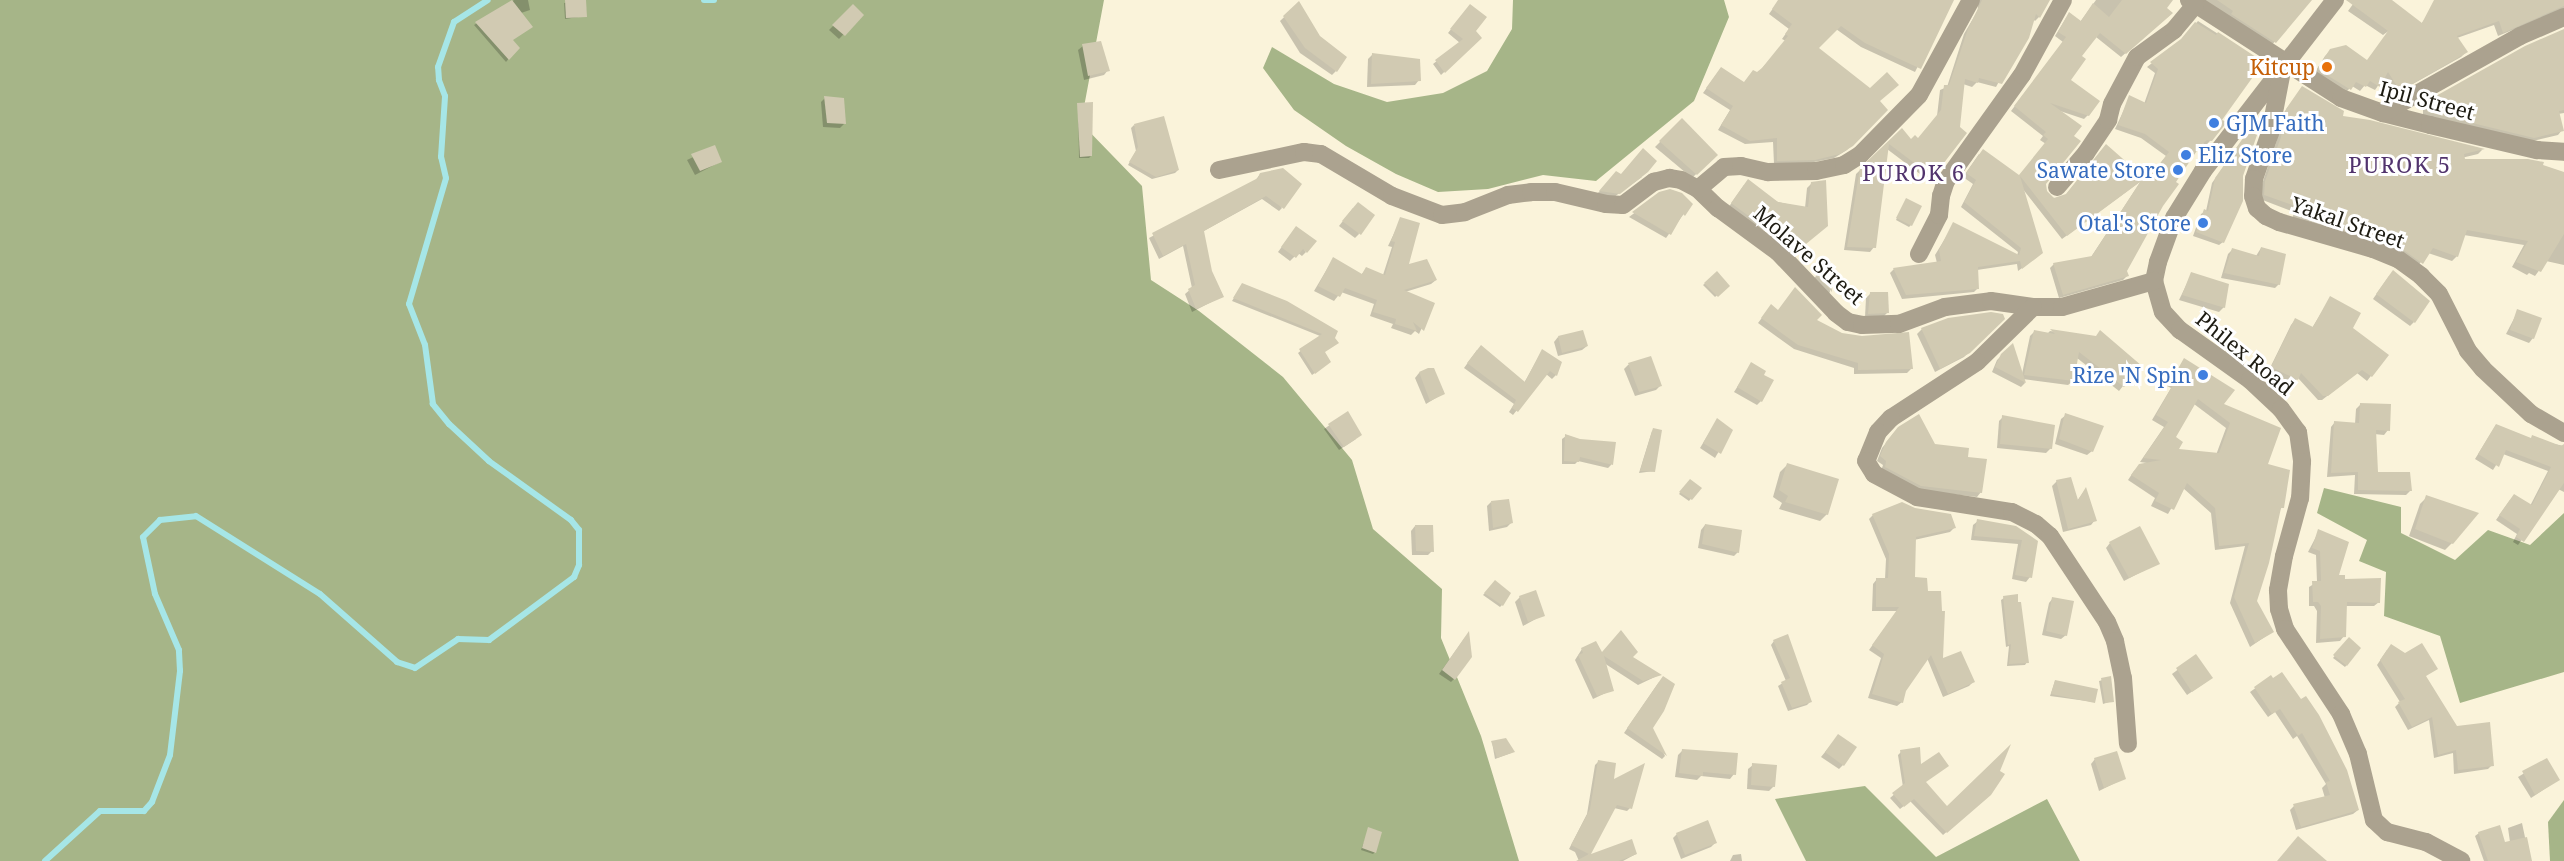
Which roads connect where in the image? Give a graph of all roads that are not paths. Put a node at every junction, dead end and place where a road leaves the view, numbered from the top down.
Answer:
1 (1971, 0) edge
2 (2063, 0) edge
3 (2336, 0) edge
4 (2192, 2) edge
5 (2564, 17) edge
6 (2285, 68) junction
7 (2383, 113) junction
8 (2564, 152) edge
9 (1219, 170) dead end
10 (2057, 187) dead end
11 (1698, 189) junction
12 (1919, 254) dead end
13 (2154, 281) junction
14 (2033, 307) junction
15 (2564, 432) edge
16 (2128, 744) dead end
17 (2461, 861) edge

1 - 11 street
2 - 12 street
3 - 6 street
4 - 6 street, Ipil Street
4 - 10 street
5 - 7 street
6 - 7 street, Ipil Street
6 - 13 street
6 - 15 street, Yakal Street
7 - 8 street, Ipil Street
9 - 11 street, Molave Street
11 - 14 street, Molave Street
13 - 14 street, Molave Street
13 - 17 street, Philex Road
14 - 16 street

